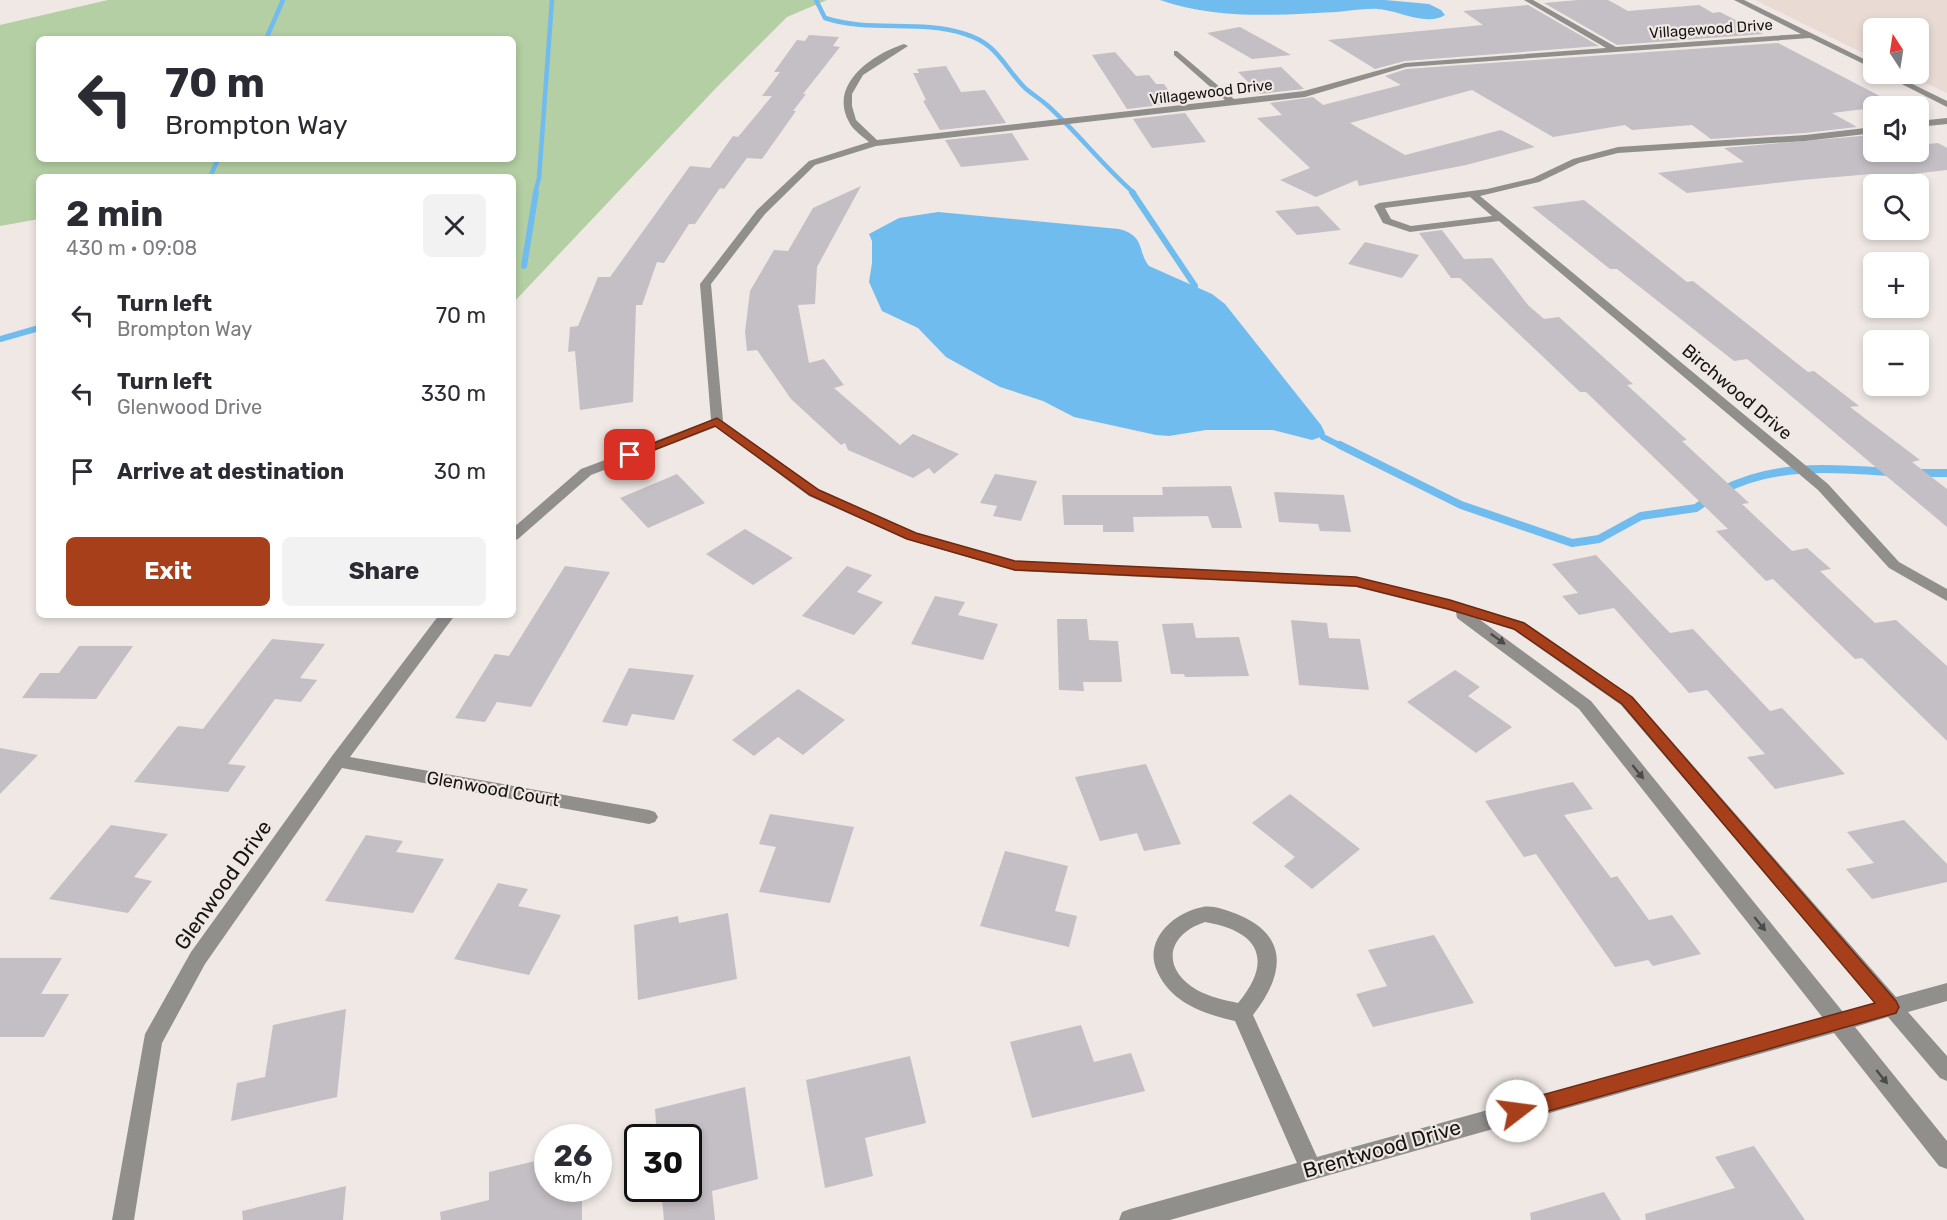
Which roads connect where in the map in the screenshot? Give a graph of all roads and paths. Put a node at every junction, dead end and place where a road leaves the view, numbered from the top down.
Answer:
1 (1528, 0) edge
2 (1738, 0) edge
3 (1793, 27) junction
4 (1810, 36) junction
5 (904, 46) dead end
6 (1613, 49) junction
7 (1177, 53) dead end
8 (1863, 62) edge
9 (1906, 84) edge
10 (1233, 103) junction
11 (1947, 104) edge
12 (1947, 121) edge
13 (1929, 123) edge
14 (1863, 131) edge
15 (875, 143) junction
16 (1472, 194) junction
17 (1501, 218) junction
18 (717, 422) junction
19 (516, 533) edge
20 (1947, 597) edge
21 (1450, 605) junction
22 (445, 618) edge
23 (338, 761) junction
24 (649, 817) dead end
25 (1947, 992) edge
26 (1890, 1007) junction
27 (1242, 1013) junction
28 (1838, 1022) junction
29 (1947, 1071) edge
30 (1947, 1158) edge
31 (1311, 1168) junction
32 (123, 1220) edge
33 (1130, 1220) edge

1 - 6 street
2 - 3 street
3 - 4 street
3 - 6 street, Villagewood Drive
4 - 6 street, Villagewood Drive
4 - 8 street
5 - 15 street
6 - 10 street, Villagewood Drive
7 - 10 street
9 - 11 street
10 - 15 street, Villagewood Drive
12 - 13 street
14 - 16 street
15 - 18 street, Villagewood Drive
16 - 17 street, Birchwood Drive
16 - 17 street
17 - 20 street, Birchwood Drive
18 - 19 street
18 - 21 street
21 - 26 street
21 -> 28 street
22 - 23 street, Glenwood Drive
23 - 24 street, Glenwood Court
23 - 32 street, Glenwood Drive
25 - 26 street, Brentwood Drive
26 - 28 street, Brentwood Drive
26 - 29 street
27 - 27 street
27 - 31 street
28 -> 30 street
28 - 31 street, Brentwood Drive
31 - 33 street, Brentwood Drive

